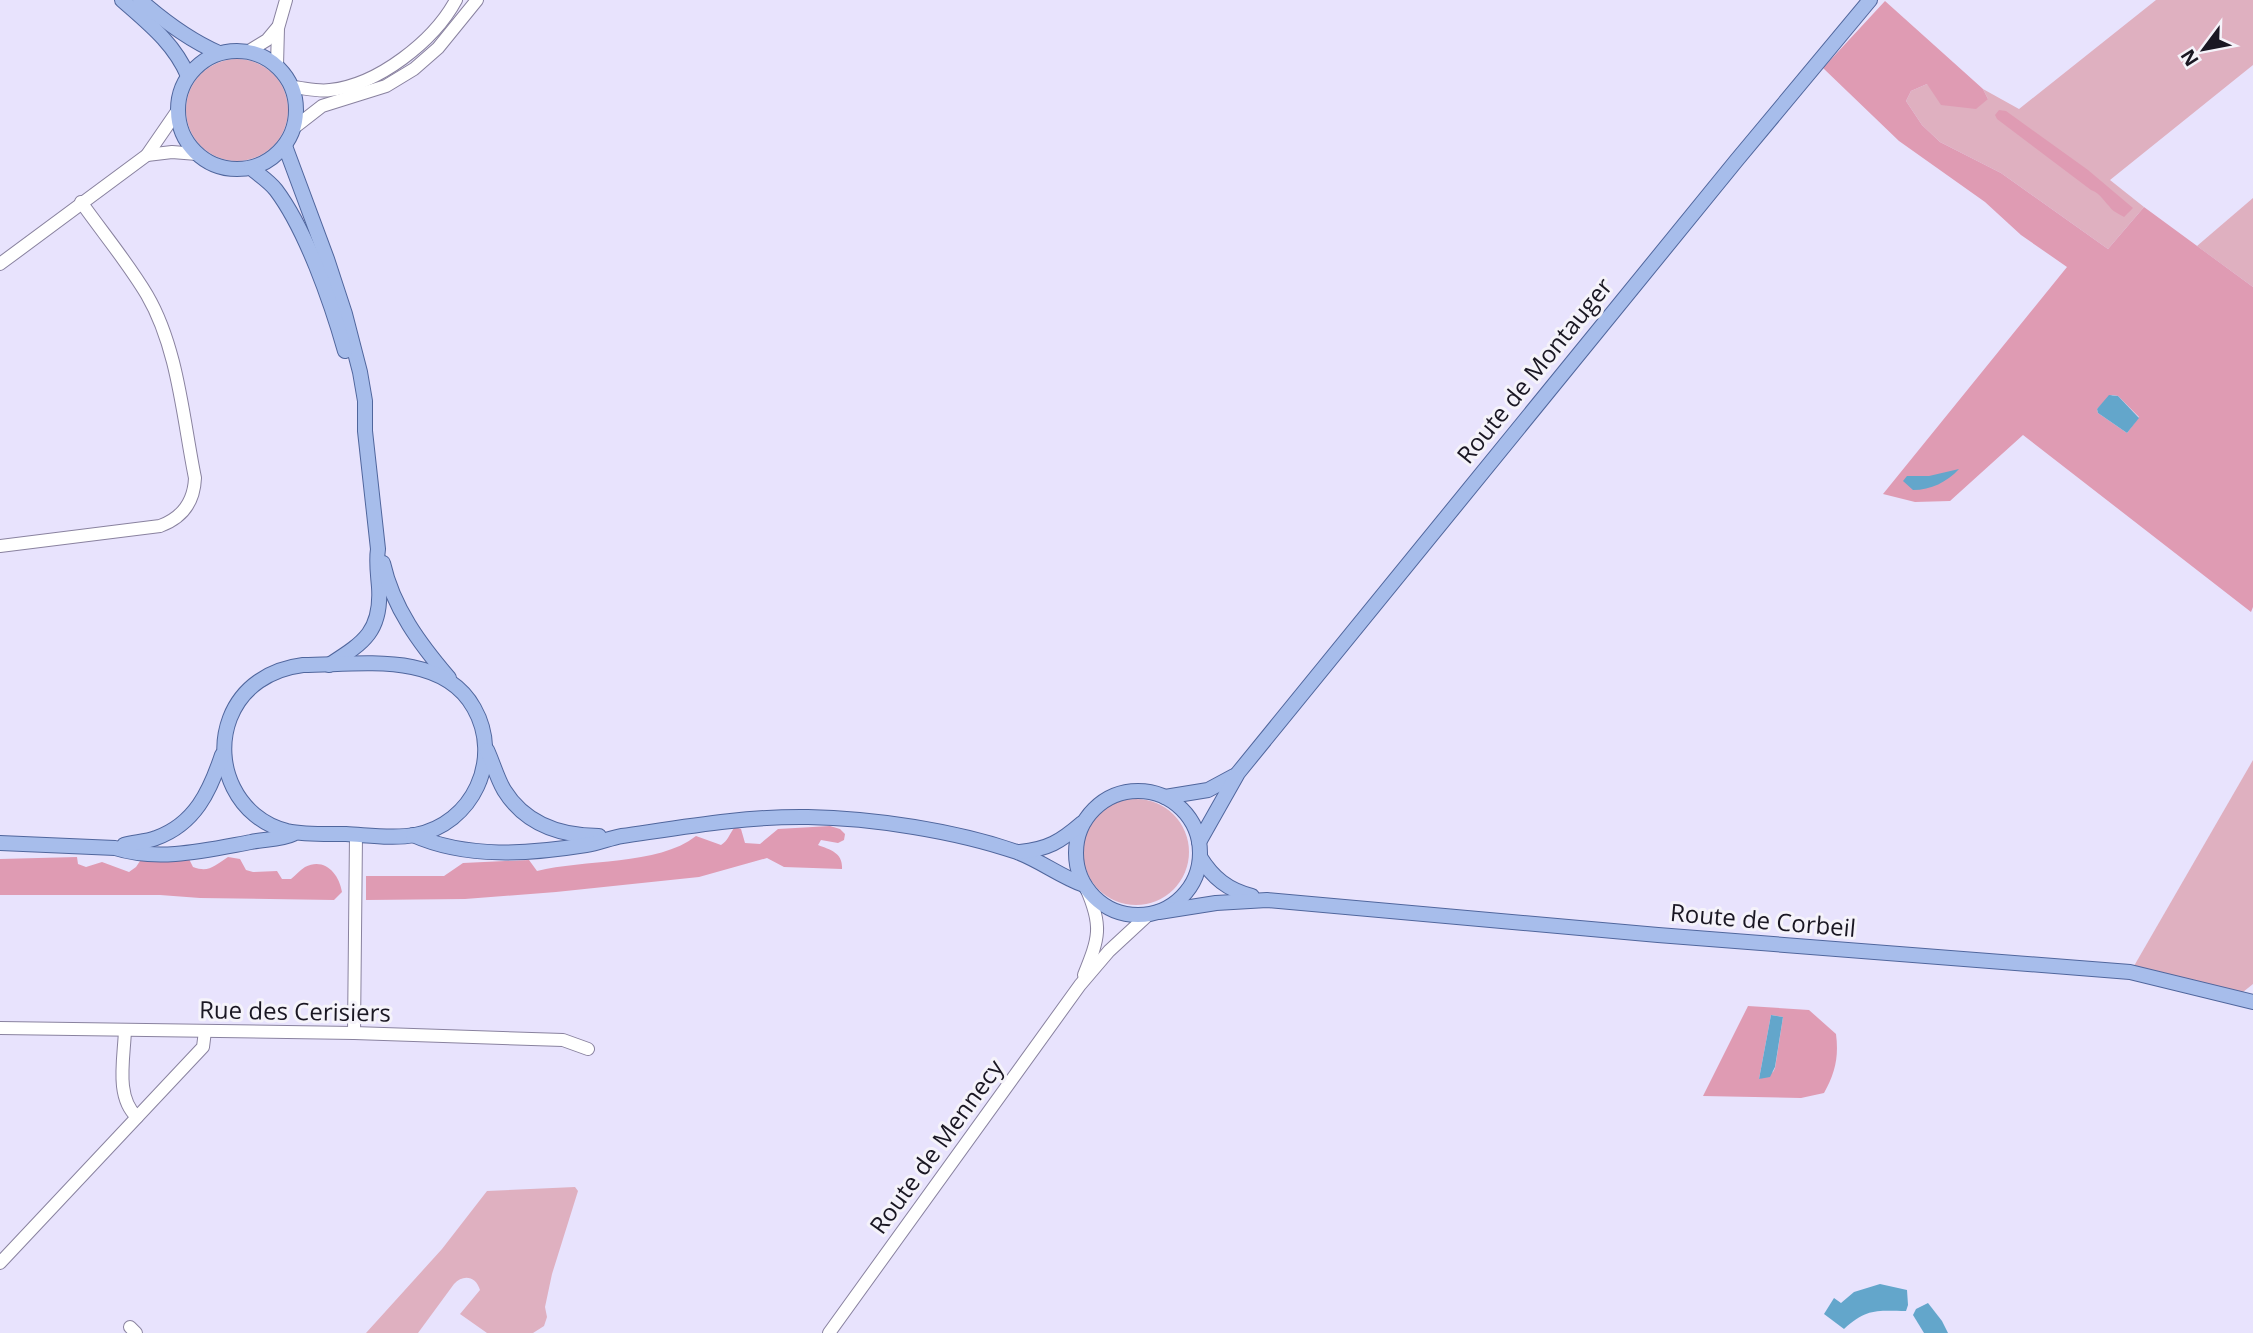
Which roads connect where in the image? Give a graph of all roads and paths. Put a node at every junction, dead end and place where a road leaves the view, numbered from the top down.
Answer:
1 (122, 0) edge
2 (140, 0) edge
3 (285, 0) edge
4 (456, 0) edge
5 (477, 0) edge
6 (1867, 1) edge
7 (278, 28) junction
8 (249, 51) junction
9 (219, 53) junction
10 (276, 65) junction
11 (188, 76) junction
12 (292, 87) junction
13 (178, 110) junction
14 (295, 127) junction
15 (285, 146) junction
16 (197, 154) junction
17 (146, 155) junction
18 (251, 168) junction
19 (81, 202) junction
20 (0, 264) edge
21 (365, 431) junction
22 (0, 546) edge
23 (378, 549) junction
24 (328, 665) junction
25 (454, 684) junction
26 (486, 748) junction
27 (223, 750) junction
28 (1238, 773) junction
29 (1165, 797) junction
30 (1083, 822) junction
31 (296, 833) junction
32 (356, 835) junction
33 (413, 835) junction
34 (614, 838) junction
35 (0, 843) edge
36 (115, 848) junction
37 (1199, 850) junction
38 (1017, 852) junction
39 (1085, 887) junction
40 (1267, 900) junction
41 (1154, 913) junction
42 (1080, 985) junction
43 (2253, 1002) edge
44 (0, 1028) edge
45 (125, 1030) junction
46 (205, 1031) junction
47 (354, 1032) junction
48 (588, 1049) dead end
49 (137, 1117) junction
50 (0, 1263) edge
51 (829, 1333) edge

1 - 11 main road
2 - 9 main road
3 - 7 street
4 - 12 street
5 - 14 street
6 - 28 main road, Route de Montauger
7 - 8 street
7 - 10 street
8 - 9 main road
8 - 10 main road
9 - 11 main road
10 - 12 main road
11 - 13 main road
12 - 14 main road
13 - 16 main road
13 - 17 street
14 - 15 main road
15 - 18 main road
15 - 21 main road
16 - 17 street
16 - 18 main road
17 - 19 street
18 - 21 main road
19 - 20 street
19 - 22 street
21 - 23 main road
23 - 24 main road
23 - 25 main road
24 - 25 main road
24 - 27 main road
25 - 26 main road
26 - 33 main road
26 - 34 main road
27 - 31 main road
27 - 36 main road
28 - 29 main road, Route de Montauger
28 - 37 main road, Route de Montauger
29 - 30 main road
29 - 37 main road
30 - 38 main road
30 - 39 main road
31 - 32 main road
31 - 36 main road
32 - 33 main road
32 - 47 street
33 - 34 main road
34 - 38 main road
35 - 36 main road
37 - 40 main road, Route de Corbeil
37 - 41 main road
38 - 39 main road
39 - 41 main road
39 - 42 street, Route de Mennecy
40 - 41 main road, Route de Corbeil
40 - 43 main road, Route de Corbeil
41 - 42 street, Route de Mennecy
42 - 51 street, Route de Mennecy
44 - 45 street, Rue des Cerisiers
45 - 46 street, Rue des Cerisiers
45 - 49 street
46 - 47 street, Rue des Cerisiers
46 - 49 street
47 - 48 street, Rue des Cerisiers
49 - 50 street

